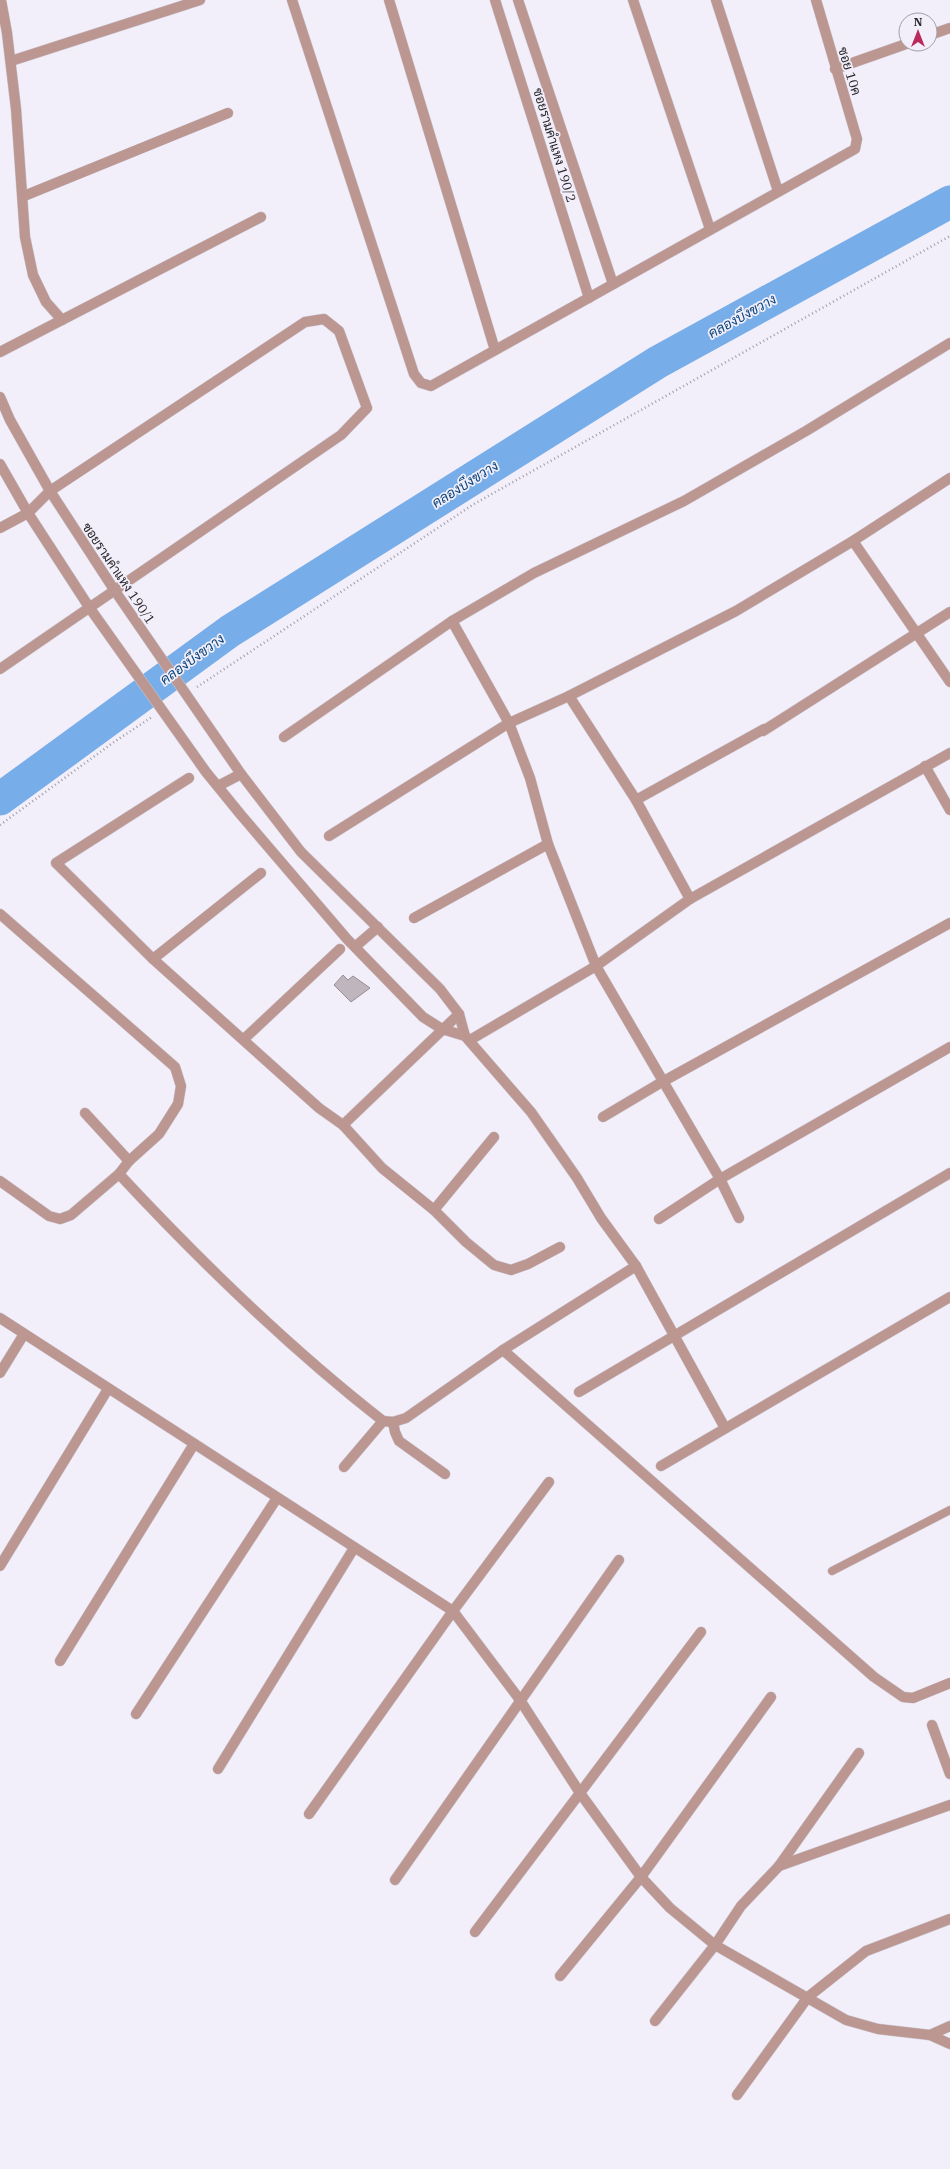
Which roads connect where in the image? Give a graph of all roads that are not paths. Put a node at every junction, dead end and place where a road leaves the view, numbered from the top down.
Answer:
1 (1, 0) edge
2 (200, 0) edge
3 (292, 0) edge
4 (389, 0) edge
5 (495, 0) edge
6 (518, 0) edge
7 (633, 0) edge
8 (716, 0) edge
9 (816, 0) edge
10 (950, 28) edge
11 (938, 32) edge
12 (898, 47) edge
13 (11, 61) junction
14 (835, 69) junction
15 (228, 113) dead end
16 (778, 191) junction
17 (24, 196) junction
18 (261, 217) dead end
19 (710, 229) junction
20 (614, 284) junction
21 (589, 298) junction
22 (62, 320) junction
23 (950, 343) edge
24 (495, 350) junction
25 (0, 352) edge
26 (0, 397) edge
27 (0, 464) edge
28 (950, 478) edge
29 (50, 491) junction
30 (28, 513) junction
31 (0, 528) edge
32 (853, 541) junction
33 (114, 591) junction
34 (89, 607) junction
35 (950, 612) edge
36 (452, 621) junction
37 (917, 633) junction
38 (0, 669) edge
39 (950, 682) edge
40 (569, 696) junction
41 (509, 723) junction
42 (284, 737) dead end
43 (950, 753) edge
44 (925, 766) junction
45 (241, 774) junction
46 (189, 778) dead end
47 (218, 786) junction
48 (636, 800) junction
49 (950, 810) edge
50 (328, 836) dead end
51 (548, 844) junction
52 (260, 873) dead end
53 (690, 899) junction
54 (0, 914) edge
55 (414, 918) dead end
56 (950, 923) edge
57 (378, 927) junction
58 (356, 946) junction
59 (340, 949) dead end
60 (153, 959) junction
61 (596, 966) junction
62 (459, 1014) junction
63 (442, 1029) junction
64 (467, 1038) junction
65 (244, 1039) junction
66 (950, 1047) edge
67 (662, 1082) junction
68 (85, 1113) dead end
69 (603, 1117) dead end
70 (343, 1125) junction
71 (494, 1137) dead end
72 (129, 1160) junction
73 (950, 1173) edge
74 (119, 1174) junction
75 (720, 1179) junction
76 (0, 1181) edge
77 (434, 1210) junction
78 (739, 1218) dead end
79 (659, 1219) dead end
80 (560, 1247) dead end
81 (636, 1266) junction
82 (950, 1297) edge
83 (0, 1318) edge
84 (24, 1334) junction
85 (673, 1336) junction
86 (503, 1350) junction
87 (0, 1373) edge
88 (108, 1388) junction
89 (579, 1392) dead end
90 (388, 1421) junction
91 (725, 1428) junction
92 (194, 1444) junction
93 (661, 1466) dead end
94 (344, 1467) dead end
95 (445, 1474) dead end
96 (549, 1482) dead end
97 (277, 1498) junction
98 (950, 1510) edge
99 (354, 1548) junction
100 (619, 1560) dead end
101 (0, 1566) edge
102 (832, 1571) dead end
103 (452, 1611) junction
104 (701, 1632) dead end
105 (60, 1661) dead end
106 (950, 1683) edge
107 (771, 1698) dead end
108 (520, 1700) junction
109 (136, 1714) dead end
110 (932, 1725) dead end
111 (860, 1753) dead end
112 (218, 1770) dead end
113 (950, 1774) edge
114 (580, 1793) junction
115 (950, 1805) edge
116 (309, 1814) dead end
117 (779, 1866) junction
118 (641, 1877) junction
119 (395, 1880) dead end
120 (950, 1919) edge
121 (475, 1932) dead end
122 (715, 1945) junction
123 (560, 1976) dead end
124 (808, 1997) junction
125 (655, 2021) dead end
126 (950, 2026) edge
127 (930, 2035) junction
128 (950, 2044) edge
129 (737, 2095) dead end

1 - 13 street
2 - 13 street
3 - 24 street
4 - 24 street
5 - 21 street, ซอยรามคำแหง 190/2
6 - 20 street, ซอยรามคำแหง 190/2
7 - 19 street
8 - 16 street
9 - 14 street, ซอย 10ค
10 - 11 street
12 - 14 street
13 - 17 street
14 - 16 street, ซอย 10ค
15 - 17 street
16 - 19 street
17 - 22 street
18 - 22 street
19 - 20 street
20 - 21 street
21 - 24 street
22 - 25 street
23 - 36 street
26 - 29 street, ซอยรามคำแหง 190/1
27 - 30 street
28 - 32 street
29 - 30 street
29 - 33 street, ซอยรามคำแหง 190/1
29 - 33 street
30 - 31 street
30 - 34 street
32 - 37 street
32 - 40 street
33 - 34 street
33 - 45 street, ซอยรามคำแหง 190/1
34 - 38 street
34 - 47 street
35 - 37 street
36 - 41 street
36 - 42 street
37 - 39 street
37 - 48 street
40 - 41 street
40 - 48 street
41 - 50 street
41 - 51 street
43 - 44 street
44 - 49 street
44 - 53 street
45 - 47 street
45 - 57 street, ซอยรามคำแหง 190/1
46 - 60 street
47 - 58 street
48 - 53 street
51 - 55 street
51 - 61 street
52 - 60 street
53 - 61 street
54 - 72 street
56 - 67 street
57 - 58 street
57 - 62 street, ซอยรามคำแหง 190/1
58 - 63 street
59 - 65 street
60 - 65 street
61 - 64 street
61 - 67 street
62 - 63 street
62 - 64 street
63 - 64 street
63 - 70 street
64 - 81 street
65 - 70 street
66 - 75 street
67 - 69 street
67 - 75 street
68 - 72 street
70 - 77 street
71 - 77 street
72 - 74 street
73 - 85 street
74 - 76 street
74 - 90 street
75 - 78 street
75 - 79 street
77 - 80 street
81 - 85 street
81 - 86 street
82 - 91 street
83 - 84 street
84 - 87 street
84 - 88 street
85 - 89 street
85 - 91 street
86 - 90 street
86 - 106 street
88 - 92 street
88 - 101 street
90 - 94 street
90 - 95 street
91 - 93 street
92 - 97 street
92 - 105 street
96 - 103 street
97 - 99 street
97 - 109 street
98 - 102 lane
99 - 103 street
99 - 112 street
100 - 108 street
103 - 108 street
103 - 116 street
104 - 114 street
107 - 118 street
108 - 114 street
108 - 119 street
110 - 113 street
111 - 117 street
114 - 118 street
114 - 121 street
115 - 117 street
117 - 122 street
118 - 122 street
118 - 123 street
120 - 124 street
122 - 124 street
122 - 125 street
124 - 127 street
124 - 129 street
126 - 127 street
127 - 128 street

